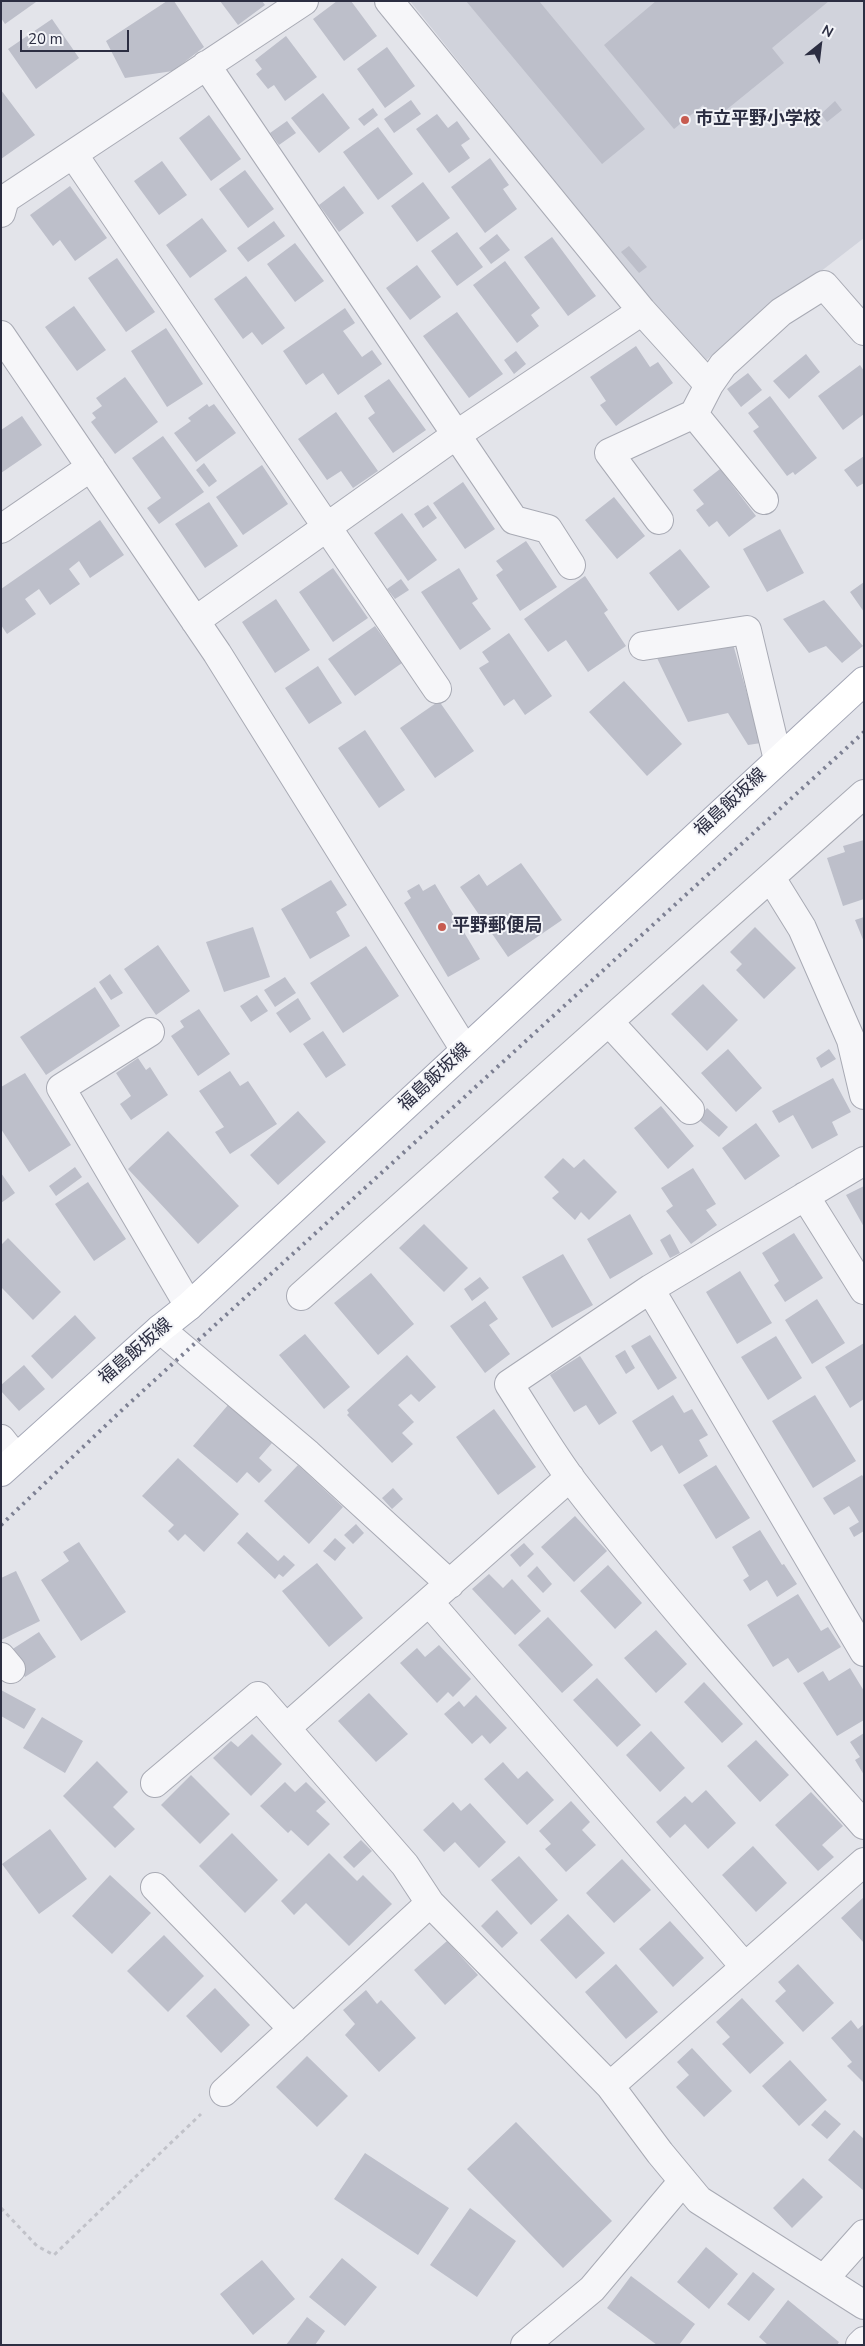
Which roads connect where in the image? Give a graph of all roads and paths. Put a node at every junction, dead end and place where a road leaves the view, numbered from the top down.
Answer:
1 (304, 1) edge
2 (389, 1) edge
3 (206, 66) junction
4 (73, 154) junction
5 (1, 213) edge
6 (642, 311) junction
7 (864, 332) edge
8 (1, 335) edge
9 (709, 386) junction
10 (694, 414) junction
11 (456, 435) junction
12 (91, 467) junction
13 (764, 500) dead end
14 (659, 520) dead end
15 (327, 526) junction
16 (1, 529) edge
17 (571, 565) dead end
18 (195, 621) junction
19 (643, 646) dead end
20 (864, 681) edge
21 (437, 689) dead end
22 (778, 760) junction
23 (864, 794) edge
24 (771, 878) junction
25 (609, 1022) junction
26 (150, 1032) dead end
27 (465, 1050) junction
28 (864, 1095) edge
29 (690, 1110) dead end
30 (864, 1161) edge
31 (805, 1196) junction
32 (650, 1289) junction
33 (864, 1290) edge
34 (301, 1296) dead end
35 (189, 1306) junction
36 (160, 1329) junction
37 (6, 1456) edge
38 (570, 1477) junction
39 (450, 1584) junction
40 (429, 1602) junction
41 (864, 1652) edge
42 (286, 1728) junction
43 (155, 1783) dead end
44 (864, 1825) edge
45 (864, 1862) edge
46 (155, 1887) dead end
47 (430, 1903) junction
48 (745, 1967) junction
49 (293, 2029) junction
50 (610, 2086) junction
51 (224, 2092) joint
52 (683, 2181) junction
53 (1, 2208) edge
54 (864, 2234) edge
55 (824, 2279) junction
56 (864, 2305) edge
57 (864, 2341) edge
58 (525, 2345) edge
59 (860, 2345) edge

1 - 3 street
2 - 6 street
3 - 4 street
3 - 11 street
4 - 5 street
4 - 15 street
6 - 9 street
6 - 11 street
7 - 9 street
8 - 12 street
9 - 10 street
10 - 13 street
10 - 14 street
11 - 15 street
11 - 17 street
12 - 16 street
12 - 18 street
15 - 18 street
15 - 21 street
18 - 27 street
19 - 22 street
20 - 22 main road, 福島飯坂線
22 - 27 main road, 福島飯坂線
23 - 24 street
24 - 25 street
24 - 28 street
25 - 29 street
25 - 34 street
26 - 35 street
27 - 35 main road, 福島飯坂線
30 - 31 street
31 - 32 street
31 - 33 street
32 - 38 street
32 - 41 street
35 - 36 main road, 福島飯坂線
36 - 37 main road, 福島飯坂線
36 - 39 street
38 - 39 street
38 - 44 street
39 - 40 street
40 - 42 street
40 - 48 street
42 - 43 street
42 - 47 street
45 - 48 street
46 - 49 street
47 - 49 street
47 - 50 street
48 - 50 street
49 - 51 street
50 - 52 street
51 - 53 path
52 - 55 street
52 - 58 street
54 - 55 street
55 - 56 street
57 - 59 street

